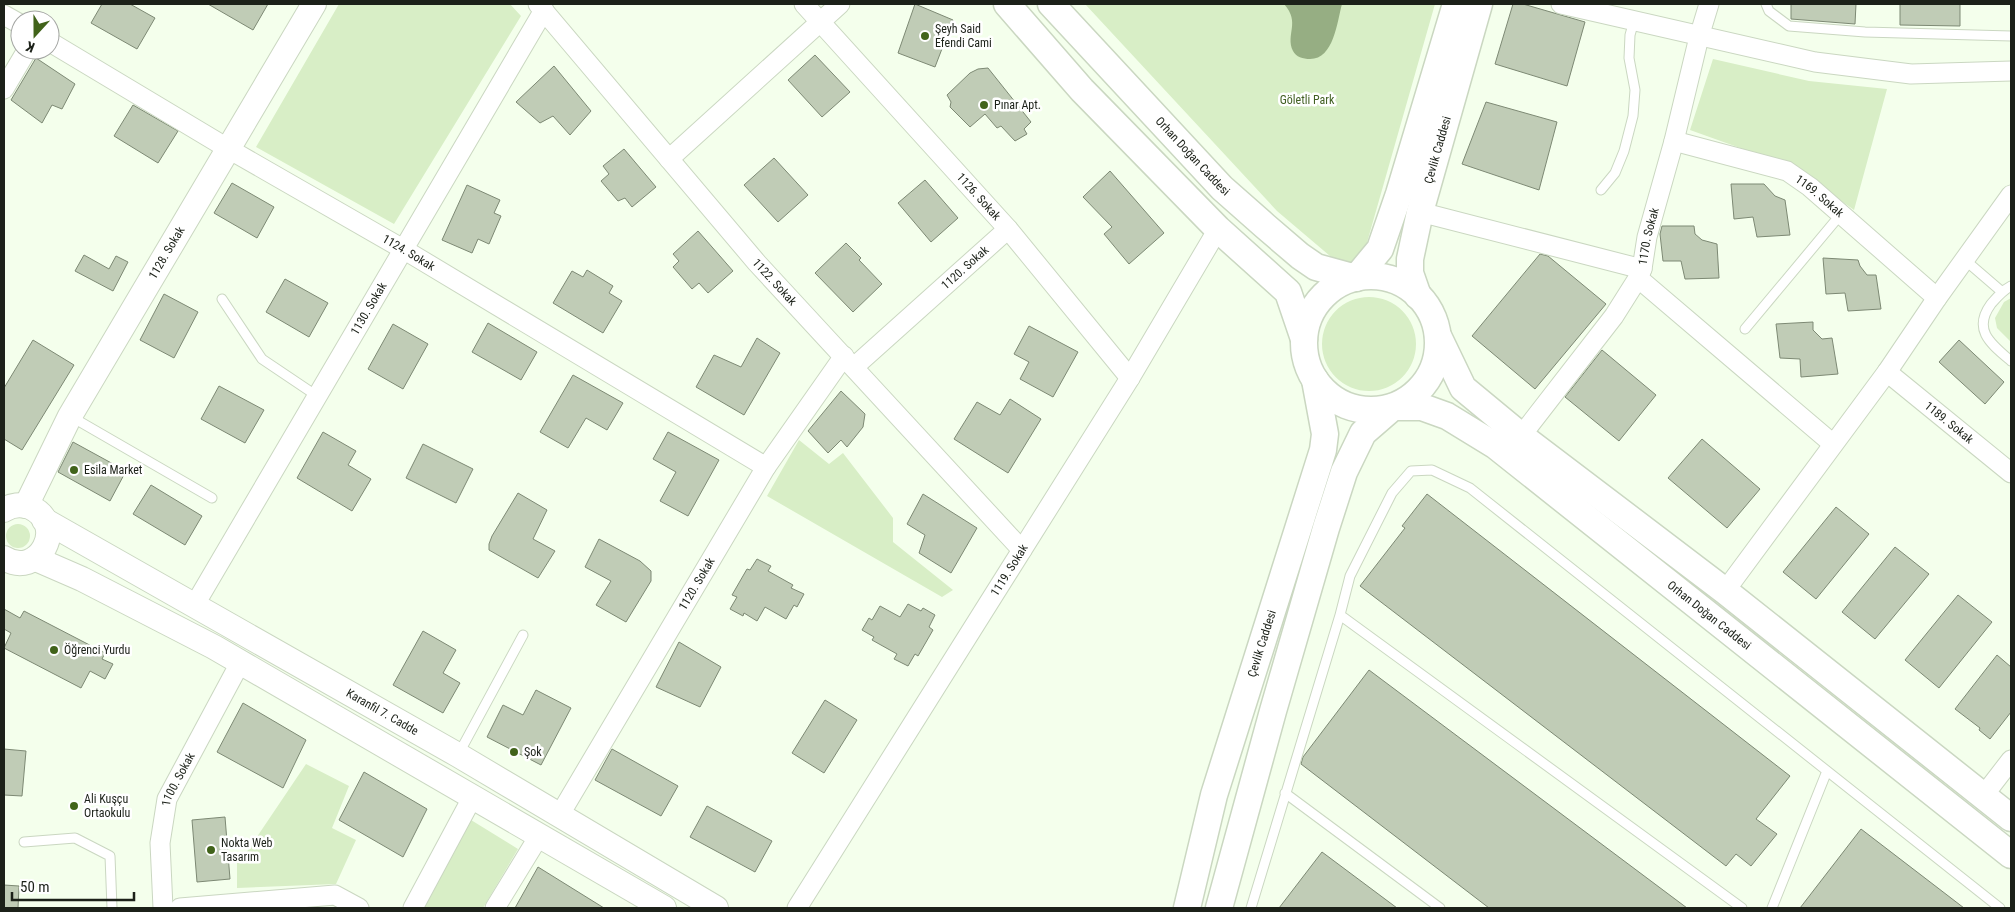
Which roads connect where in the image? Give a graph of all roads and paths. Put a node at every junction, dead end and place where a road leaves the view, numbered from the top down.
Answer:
1 (314, 4) edge
2 (804, 4) edge
3 (840, 4) edge
4 (1007, 4) edge
5 (1051, 4) edge
6 (1456, 4) edge
7 (1479, 4) edge
8 (1561, 4) edge
9 (1709, 4) edge
10 (1766, 4) edge
11 (541, 7) edge
12 (1634, 21) junction
13 (820, 22) junction
14 (1699, 36) junction
15 (2011, 36) edge
16 (60, 48) edge
17 (21, 60) edge
18 (2011, 71) edge
19 (4, 89) edge
20 (1674, 141) junction
21 (227, 148) junction
22 (669, 159) junction
23 (1602, 190) dead end
24 (2011, 195) edge
25 (1420, 212) junction
26 (1841, 214) junction
27 (1008, 228) junction
28 (1218, 229) junction
29 (403, 249) junction
30 (1965, 260) junction
31 (1640, 274) junction
32 (1356, 278) junction
33 (2011, 286) edge
34 (2002, 291) junction
35 (1418, 296) junction
36 (1937, 298) junction
37 (222, 299) dead end
38 (1745, 329) dead end
39 (1438, 336) junction
40 (1304, 339) junction
41 (2011, 361) edge
42 (849, 362) junction
43 (1887, 372) junction
44 (1130, 378) junction
45 (1314, 380) junction
46 (317, 396) junction
47 (1393, 407) junction
48 (70, 416) junction
49 (1521, 436) junction
50 (1833, 444) junction
51 (766, 467) junction
52 (2011, 473) edge
53 (212, 498) dead end
54 (18, 509) edge
55 (1022, 550) junction
56 (15, 562) edge
57 (1725, 591) junction
58 (194, 606) junction
59 (1340, 615) junction
60 (523, 635) dead end
61 (240, 663) junction
62 (458, 755) junction
63 (2011, 760) edge
64 (1827, 771) junction
65 (1285, 793) junction
66 (1984, 795) junction
67 (472, 798) junction
68 (559, 816) junction
69 (2011, 818) edge
70 (539, 836) junction
71 (24, 842) dead end
72 (2011, 855) edge
73 (112, 908) edge
74 (162, 908) edge
75 (180, 908) edge
76 (359, 908) edge
77 (413, 908) edge
78 (495, 908) edge
79 (664, 908) edge
80 (716, 908) edge
81 (797, 908) edge
82 (1186, 908) edge
83 (1219, 908) edge
84 (1251, 908) edge
85 (1440, 908) edge
86 (1742, 908) edge
87 (1772, 908) edge
88 (2000, 908) edge

1 - 21 street, 1128. Sokak
2 - 13 street, 1126. Sokak
3 - 13 street
4 - 28 main road
5 - 32 main road, Orhan Doğan Caddesi
6 - 32 main road, Çevlik Caddesi
7 - 25 main road, Çevlik Caddesi
8 - 12 street
9 - 14 street, 1170. Sokak
10 - 15 lane
11 - 22 street, 1122. Sokak
11 - 29 street, 1130. Sokak
12 - 14 street
12 - 23 lane
13 - 22 street
13 - 27 street, 1126. Sokak
14 - 18 street
14 - 20 street, 1170. Sokak
16 - 21 street, 1124. Sokak
17 - 19 street
20 - 26 street, 1169. Sokak
20 - 31 street, 1170. Sokak
21 - 29 street, 1124. Sokak
21 - 48 street, 1128. Sokak
22 - 42 street, 1122. Sokak
24 - 30 street
25 - 31 street
25 - 35 main road, Çevlik Caddesi
26 - 36 street, 1169. Sokak
26 - 38 lane
27 - 42 street, 1120. Sokak
27 - 44 street, 1126. Sokak
28 - 40 main road
28 - 44 street, 1119. Sokak
29 - 46 street, 1130. Sokak
29 - 51 street, 1124. Sokak
30 - 34 lane
30 - 36 street
31 - 49 street, 1170. Sokak
31 - 50 street
32 - 35 main road
32 - 40 main road
33 - 34 lane
34 - 41 lane
35 - 39 main road
36 - 43 street
37 - 46 lane
39 - 47 main road
39 - 49 main road
40 - 45 main road
42 - 51 street, 1120. Sokak
42 - 55 street, 1122. Sokak
43 - 50 street
43 - 52 street, 1189. Sokak
44 - 55 street, 1119. Sokak
45 - 47 main road
45 - 82 main road, Çevlik Caddesi
46 - 58 street, 1130. Sokak
47 - 72 main road, Orhan Doğan Caddesi
47 - 83 main road
48 - 53 lane
48 - 54 street, 1128. Sokak
49 - 57 main road
50 - 57 street
51 - 68 street, 1120. Sokak
54 - 56 street
54 - 58 street, Karanfil 7. Cadde
55 - 81 street, 1119. Sokak
56 - 61 street
57 - 66 main road
58 - 62 street, Karanfil 7. Cadde
59 - 64 lane
59 - 65 lane
59 - 86 lane
60 - 62 lane
61 - 67 street
61 - 74 street, 1100. Sokak
62 - 68 street, Karanfil 7. Cadde
63 - 66 street
64 - 87 lane
64 - 88 lane
65 - 84 lane
65 - 85 lane
66 - 69 main road
67 - 70 street
67 - 77 street
68 - 80 street, Karanfil 7. Cadde
70 - 78 street
70 - 79 street
71 - 73 lane
75 - 76 street

